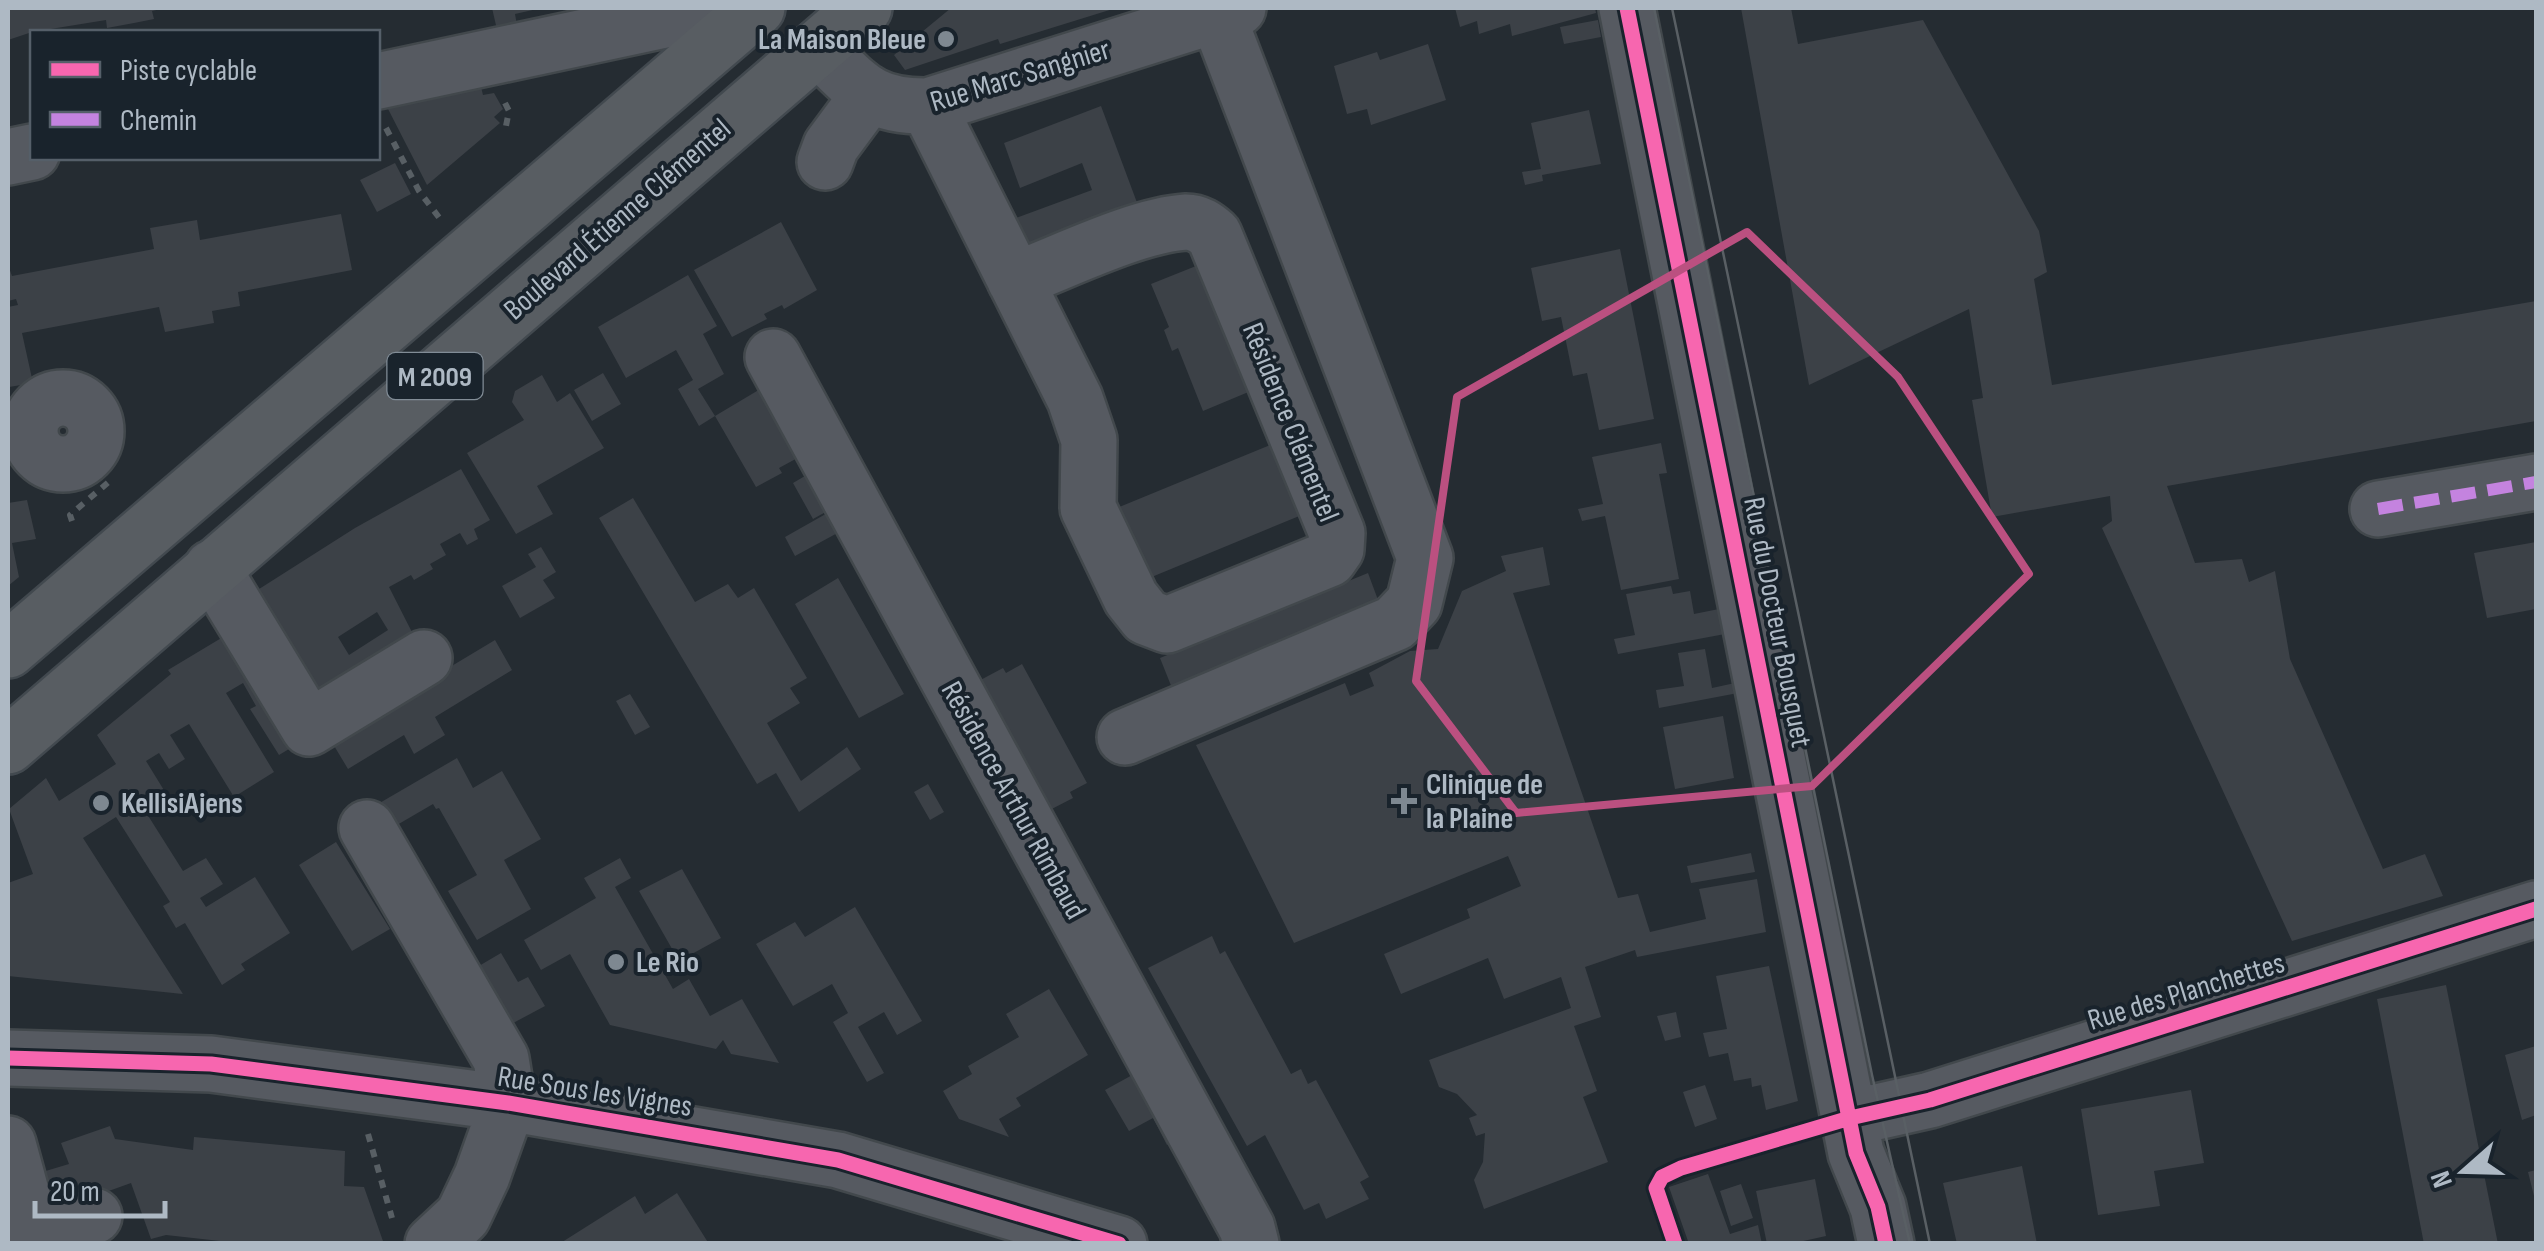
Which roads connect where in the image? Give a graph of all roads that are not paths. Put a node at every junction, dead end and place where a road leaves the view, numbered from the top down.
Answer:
1 (864, 8) edge
2 (1627, 8) edge
3 (755, 9) edge
4 (1228, 10) edge
5 (818, 48) junction
6 (380, 80) edge
7 (868, 96) junction
8 (928, 106) junction
9 (824, 162) dead end
10 (1016, 280) junction
11 (773, 358) dead end
12 (18, 449) edge
13 (105, 466) road end
14 (2536, 482) edge
15 (2378, 509) dead end
16 (212, 568) junction
17 (8, 650) edge
18 (424, 658) dead end
19 (1125, 737) dead end
20 (8, 746) edge
21 (366, 828) dead end
22 (2536, 909) edge
23 (29, 1058) edge
24 (508, 1103) junction
25 (1850, 1118) junction
26 (8, 1144) edge
27 (94, 1216) dead end
28 (413, 1235) edge
29 (1088, 1239) edge
30 (1251, 1244) edge
31 (1886, 1244) edge

1 - 5 main road, Boulevard Étienne Clémentel / M 2009
2 - 25 street, Rue du Docteur Bousquet
3 - 6 street
3 - 17 main road, M 2009
4 - 8 street, Rue Marc Sangnier
4 - 19 street
5 - 7 street
5 - 16 main road, Boulevard Étienne Clémentel / M 2009
7 - 8 street, Rue Marc Sangnier
7 - 9 street
8 - 10 street, Résidence Clémentel
10 - 10 street, Résidence Clémentel
11 - 30 street, Résidence Arthur Rimbaud
12 - 13 street
14 - 15 street
16 - 18 street
16 - 20 main road, Boulevard Étienne Clémentel / M 2009
21 - 24 street
22 - 25 street, Rue des Planchettes
23 - 24 street, Rue Sous les Vignes
24 - 28 street
24 - 29 street, Rue Sous les Vignes
25 - 31 street, Rue du Docteur Bousquet
26 - 27 street

